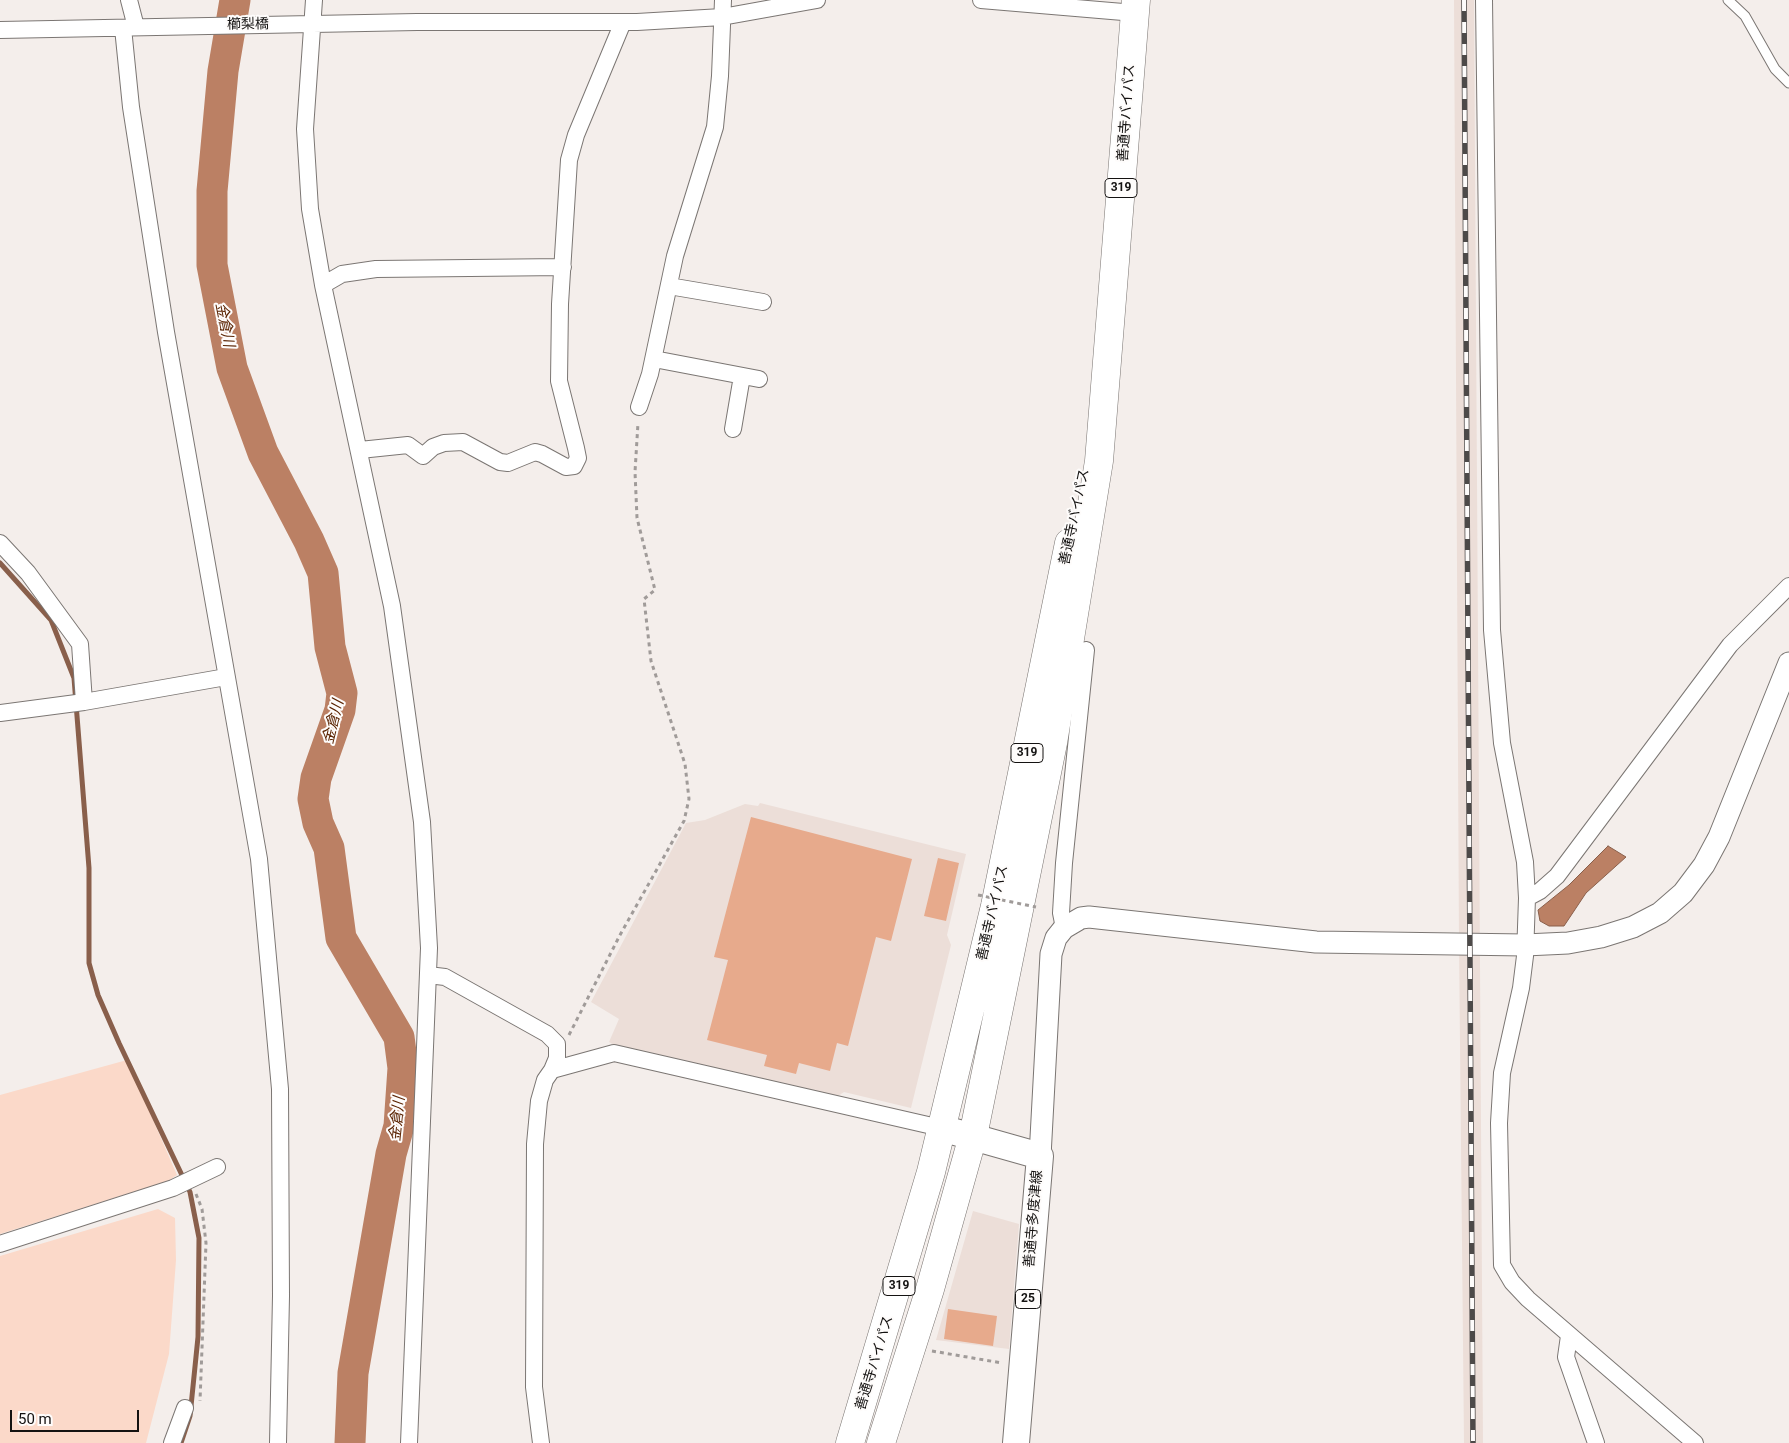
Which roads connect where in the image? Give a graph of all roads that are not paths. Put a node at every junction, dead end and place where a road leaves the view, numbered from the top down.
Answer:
1 (129, 0) edge
2 (314, 0) edge
3 (722, 0) edge
4 (817, 0) edge
5 (982, 0) edge
6 (1484, 0) edge
7 (1728, 0) edge
8 (1135, 6) edge
9 (722, 16) junction
10 (623, 22) junction
11 (312, 24) junction
12 (130, 27) junction
13 (0, 30) edge
14 (1789, 83) edge
15 (563, 267) junction
16 (323, 285) junction
17 (669, 286) junction
18 (762, 302) dead end
19 (654, 359) junction
20 (742, 376) junction
21 (1107, 376) junction
22 (759, 379) dead end
23 (639, 408) road end
24 (732, 430) dead end
25 (360, 450) junction
26 (0, 543) edge
27 (1789, 586) edge
28 (1086, 650) dead end
29 (1789, 662) edge
30 (226, 677) junction
31 (79, 702) junction
32 (0, 713) edge
33 (1526, 898) junction
34 (1064, 928) junction
35 (1526, 945) junction
36 (428, 975) junction
37 (554, 1064) junction
38 (942, 1128) junction
39 (973, 1136) junction
40 (1040, 1156) junction
41 (217, 1167) dead end
42 (0, 1244) edge
43 (1569, 1336) junction
44 (192, 1406) road end
45 (172, 1443) edge
46 (278, 1443) edge
47 (409, 1443) edge
48 (541, 1443) edge
49 (850, 1443) edge
50 (881, 1443) edge
51 (1016, 1443) edge
52 (1596, 1443) edge
53 (1695, 1443) edge

1 - 12 street
2 - 11 street
3 - 9 street
4 - 9 street, 櫛梨橋
5 - 8 street
6 - 33 street
7 - 14 lane
8 - 21 highway, 善通寺バイパス / 319
9 - 10 street, 櫛梨橋
9 - 17 street
10 - 11 street, 櫛梨橋
10 - 15 street
11 - 12 street, 櫛梨橋
11 - 16 street
12 - 13 street, 櫛梨橋
12 - 30 street
15 - 16 street
15 - 25 street
16 - 25 street
17 - 18 street
17 - 19 street
19 - 20 street
19 - 23 street
20 - 22 street
20 - 24 street
21 - 38 highway, 善通寺バイパス / 319
21 - 39 highway, 善通寺バイパス / 319
25 - 36 street
26 - 31 street
27 - 33 street
28 - 34 street
29 - 35 street
30 - 31 street
30 - 46 street
31 - 32 street
33 - 35 street
34 - 35 street
34 - 40 street
35 - 43 street
36 - 37 street
36 - 47 street
37 - 38 street
37 - 48 street
38 - 39 main road, 善通寺多度津線
38 - 49 highway, 善通寺バイパス / 319
39 - 40 main road, 善通寺多度津線
39 - 50 highway, 善通寺バイパス / 319
40 - 51 main road, 善通寺多度津線 / 25
41 - 42 street
43 - 52 street
43 - 53 street
44 - 45 street

